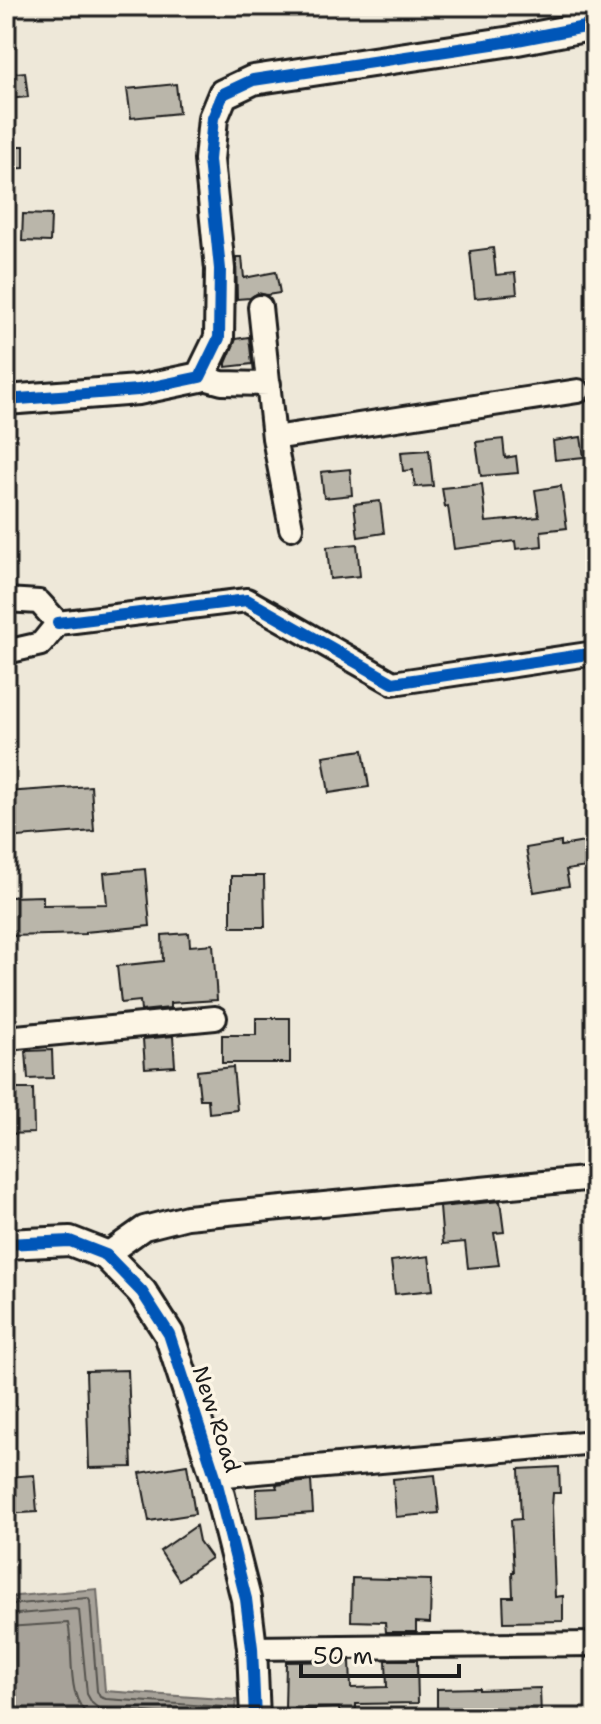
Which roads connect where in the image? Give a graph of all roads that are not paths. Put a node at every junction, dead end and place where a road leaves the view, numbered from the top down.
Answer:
1 (595, 25) edge
2 (260, 307) dead end
3 (200, 377) junction
4 (269, 384) junction
5 (578, 391) dead end
6 (6, 400) edge
7 (274, 438) junction
8 (291, 528) dead end
9 (6, 600) edge
10 (58, 623) junction
11 (6, 652) edge
12 (595, 653) edge
13 (215, 1018) dead end
14 (6, 1038) edge
15 (595, 1178) edge
16 (6, 1244) edge
17 (106, 1255) junction
18 (595, 1442) edge
19 (215, 1476) junction
20 (595, 1644) edge
21 (252, 1648) junction
22 (255, 1718) edge
23 (273, 1718) edge

1 - 3 street
2 - 4 street
3 - 4 street
3 - 6 street
4 - 7 street
5 - 7 street
7 - 8 street
9 - 10 street
10 - 11 street
10 - 12 street
13 - 14 street
15 - 17 street
16 - 17 street, New Road
17 - 19 street, New Road
18 - 19 street
19 - 21 street, New Road
20 - 21 street
21 - 22 street, New Road
22 - 23 street

